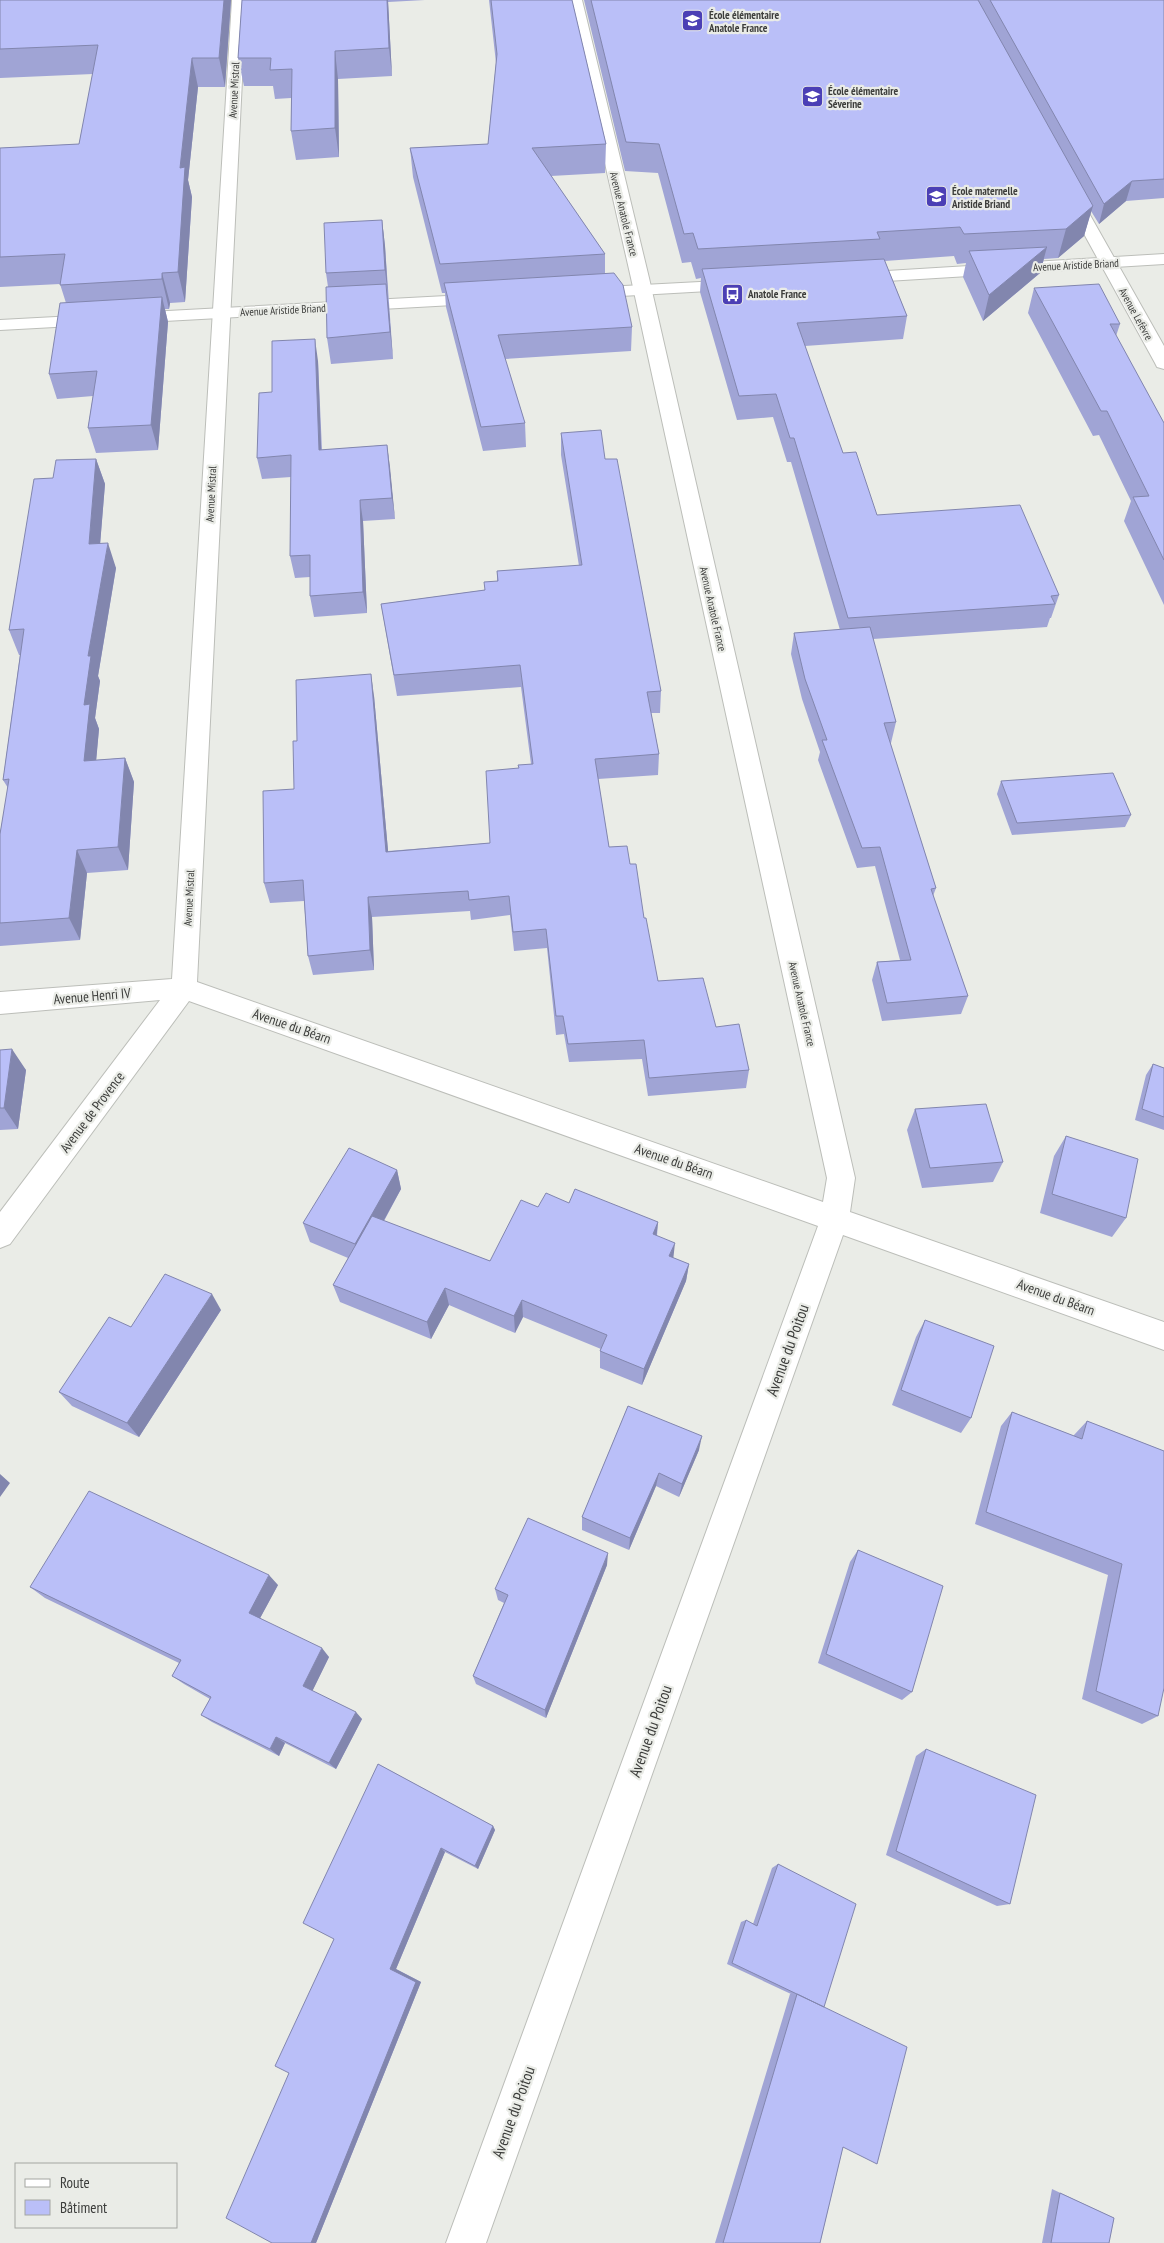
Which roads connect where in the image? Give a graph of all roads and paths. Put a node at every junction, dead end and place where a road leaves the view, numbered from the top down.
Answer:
1 (239, 0) edge
2 (576, 0) edge
3 (1060, 175) edge
4 (1164, 260) edge
5 (1107, 263) junction
6 (839, 279) edge
7 (760, 284) edge
8 (643, 290) junction
9 (564, 294) edge
10 (505, 298) edge
11 (220, 313) junction
12 (0, 325) edge
13 (1164, 363) edge
14 (184, 988) junction
15 (0, 1003) edge
16 (835, 1218) junction
17 (0, 1235) edge
18 (1164, 1336) edge
19 (466, 2243) edge

1 - 11 street, Avenue Mistral
2 - 8 street, Avenue Anatole France
3 - 5 street, Avenue Lefèvre
4 - 5 street, Avenue Aristide Briand
5 - 6 street, Avenue Aristide Briand
5 - 13 street, Avenue Lefèvre
7 - 8 street
8 - 9 street
8 - 16 street, Avenue Anatole France
10 - 11 street, Avenue Aristide Briand
11 - 12 street, Avenue Aristide Briand
11 - 14 street, Avenue Mistral
14 - 15 street, Avenue Henri IV
14 - 16 street, Avenue du Béarn
14 - 17 street, Avenue de Provence
16 - 18 street, Avenue du Béarn
16 - 19 street, Avenue du Poitou

